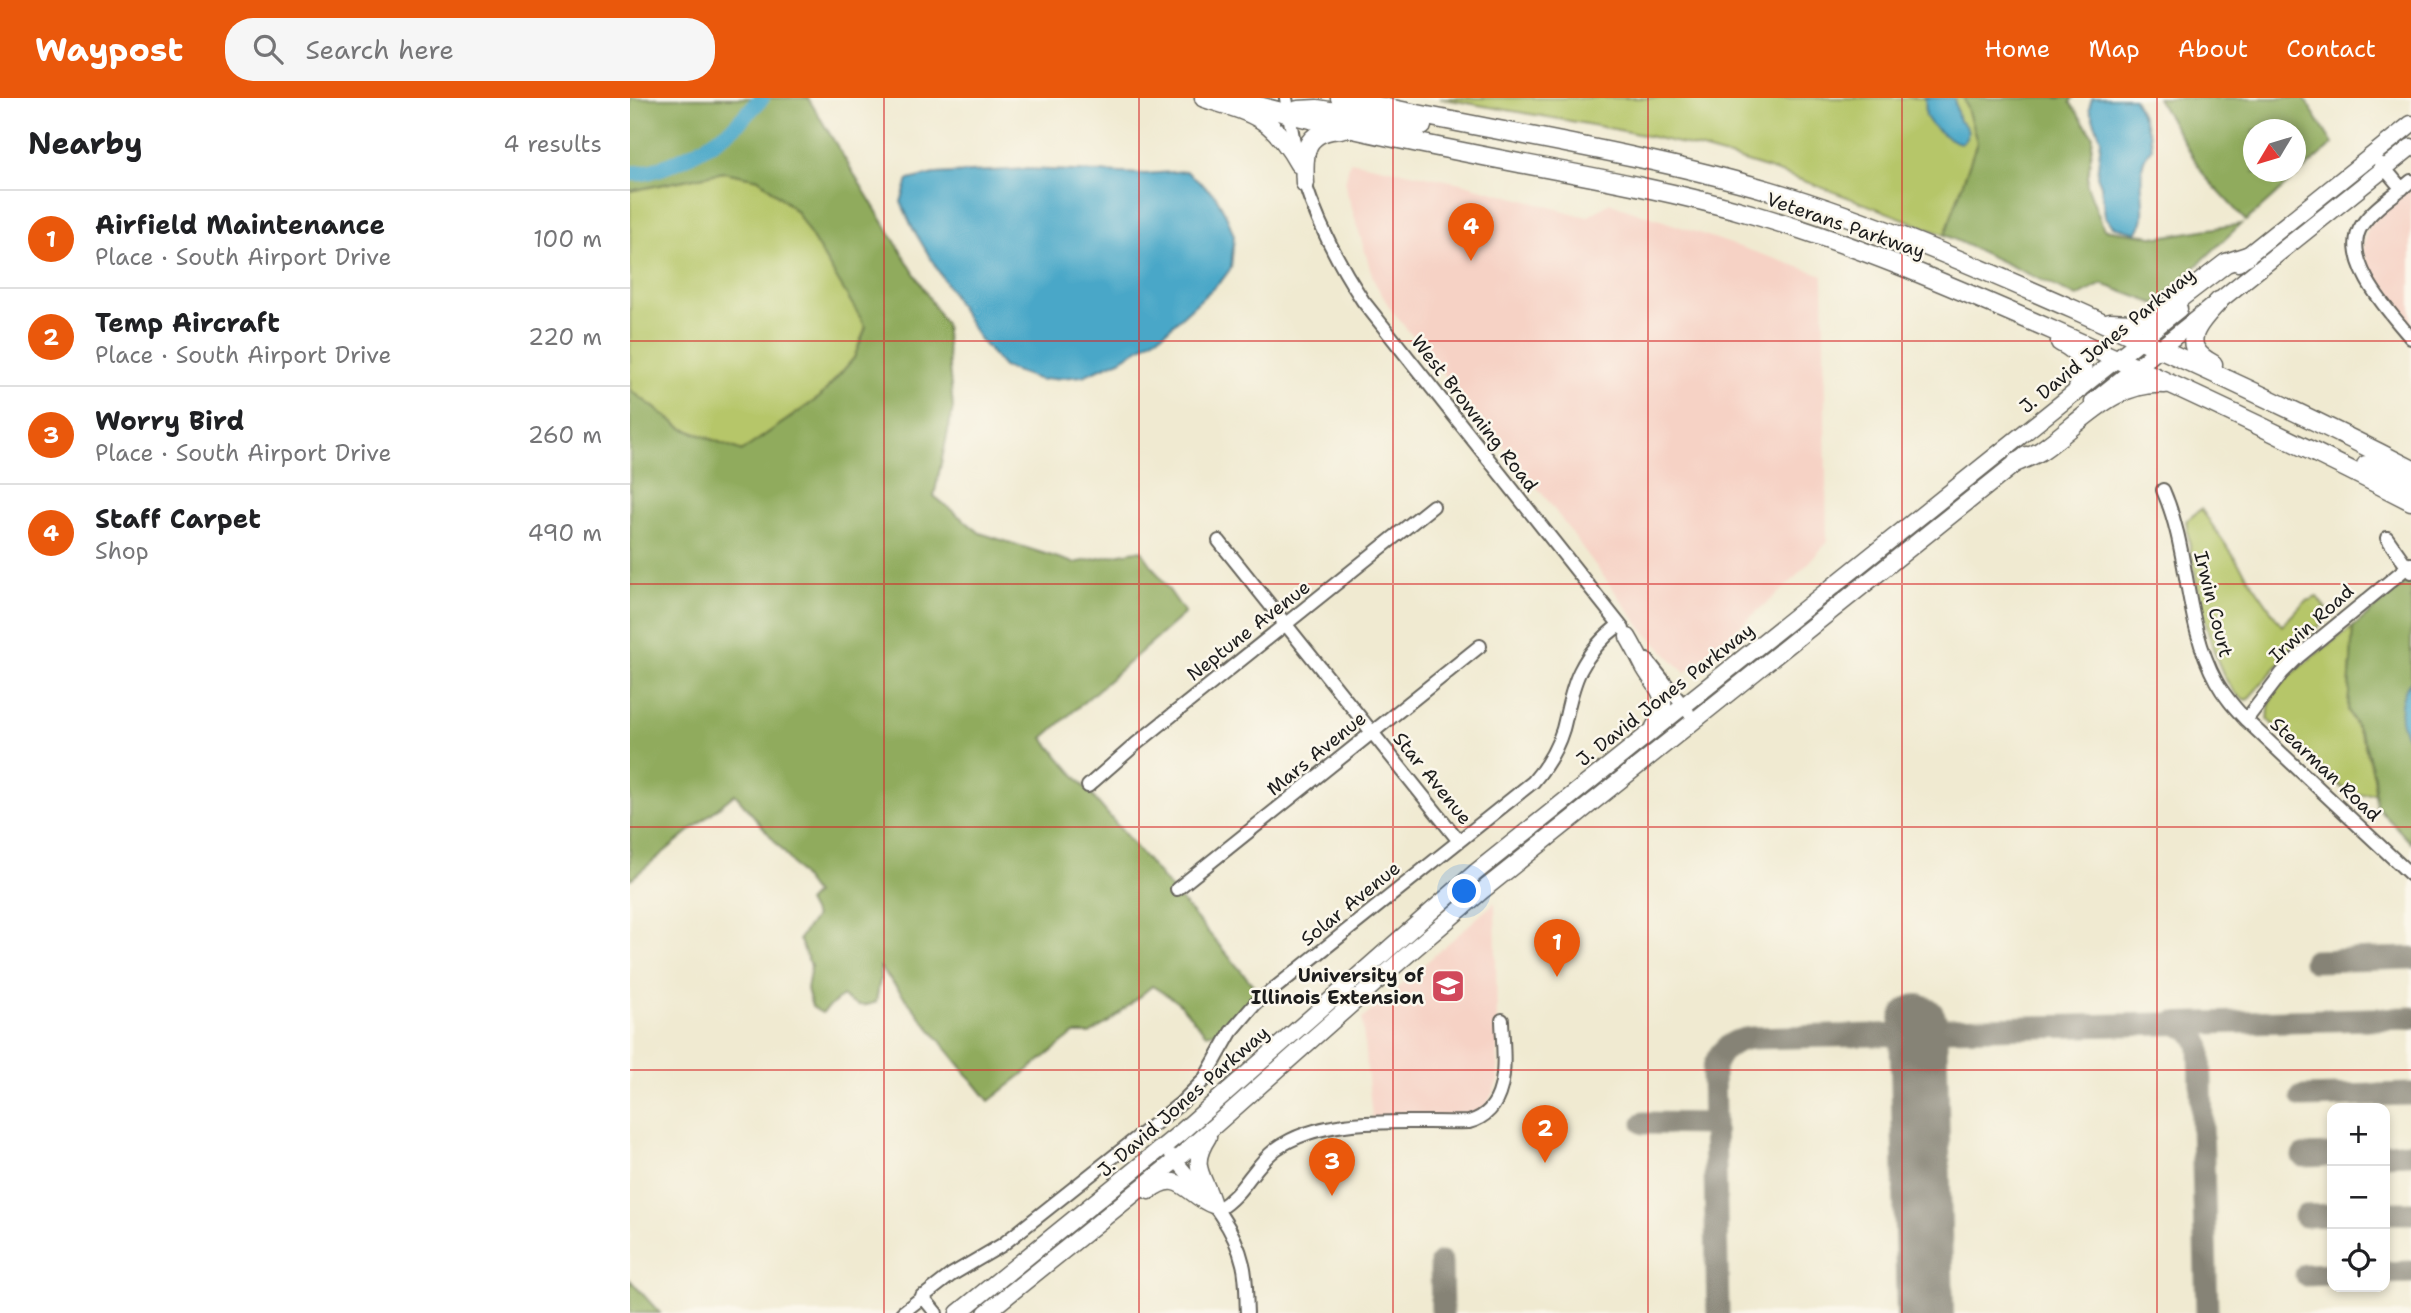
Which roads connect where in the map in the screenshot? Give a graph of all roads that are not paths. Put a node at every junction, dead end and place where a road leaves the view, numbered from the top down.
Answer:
1 (1204, 98) edge
2 (1229, 98) edge
3 (1340, 98) edge
4 (1373, 98) edge
5 (1287, 106) edge
6 (1415, 113) junction
7 (2411, 124) edge
8 (1348, 129) junction
9 (1499, 130) junction
10 (2411, 147) edge
11 (2374, 154) junction
12 (1299, 164) junction
13 (2385, 168) junction
14 (1305, 183) junction
15 (2406, 185) edge
16 (2247, 256) junction
17 (1955, 288) junction
18 (2219, 301) junction
19 (2096, 320) junction
20 (2411, 338) edge
21 (2141, 340) junction
22 (2160, 347) junction
23 (2117, 359) junction
24 (2136, 367) junction
25 (2185, 390) junction
26 (2077, 391) junction
27 (2320, 422) junction
28 (2265, 427) junction
29 (2017, 462) junction
30 (2411, 469) edge
31 (2411, 485) edge
32 (2163, 490) dead end
33 (2411, 500) edge
34 (1433, 506) dead end
35 (2387, 538) dead end
36 (1219, 541) dead end
37 (2410, 568) edge
38 (1285, 625) junction
39 (1624, 631) junction
40 (1480, 646) dead end
41 (1683, 706) junction
42 (1694, 720) junction
43 (2246, 720) junction
44 (1372, 733) junction
45 (1650, 733) junction
46 (1088, 786) dead end
47 (1459, 841) junction
48 (2411, 875) edge
49 (1177, 889) dead end
50 (1502, 1020) dead end
51 (1215, 1125) junction
52 (1164, 1146) junction
53 (1176, 1160) junction
54 (1215, 1208) junction
55 (1065, 1250) junction
56 (922, 1296) junction
57 (902, 1313) edge
58 (936, 1313) edge
59 (958, 1313) edge
60 (986, 1313) edge
61 (1247, 1313) edge

1 - 12 highway
2 - 5 highway, Veterans Parkway
3 - 6 highway, Veterans Parkway
4 - 6 highway
5 - 8 highway, Veterans Parkway
5 - 9 highway
5 - 12 street, West Browning Road
6 - 9 highway, Veterans Parkway
7 - 11 main road, J. David Jones Parkway
8 - 14 highway
8 - 17 highway, Veterans Parkway
9 - 19 highway, Veterans Parkway
10 - 13 main road, J. David Jones Parkway
11 - 13 street
11 - 16 main road, J. David Jones Parkway
12 - 14 street, West Browning Road
13 - 15 street
13 - 18 main road, J. David Jones Parkway
14 - 39 street, West Browning Road
15 - 20 street
16 - 19 highway
16 - 21 main road, J. David Jones Parkway
17 - 23 highway, Veterans Parkway
17 - 26 highway
18 - 22 main road, J. David Jones Parkway
18 - 27 highway
19 - 21 highway, Veterans Parkway
21 - 22 highway, Veterans Parkway
21 - 23 main road, J. David Jones Parkway
22 - 24 main road, J. David Jones Parkway
22 - 27 highway, Veterans Parkway
23 - 24 highway, Veterans Parkway
23 - 26 main road, J. David Jones Parkway
24 - 25 highway, Veterans Parkway
24 - 29 main road, J. David Jones Parkway
25 - 28 highway, Veterans Parkway
25 - 29 highway
26 - 41 main road, J. David Jones Parkway
27 - 30 highway, Veterans Parkway
28 - 31 highway
28 - 33 highway, Veterans Parkway
29 - 42 main road, J. David Jones Parkway
32 - 43 street, Irwin Court
34 - 38 street, Neptune Avenue
35 - 37 street
36 - 38 street, Star Avenue
37 - 43 street, Irwin Road
38 - 44 street, Star Avenue
38 - 46 street, Neptune Avenue
39 - 41 street, West Browning Road
39 - 45 main road
39 - 47 street, Solar Avenue
40 - 44 street, Mars Avenue
41 - 42 street, West Browning Road
41 - 45 main road, J. David Jones Parkway
42 - 51 main road, J. David Jones Parkway
43 - 48 street, Stearman Road
44 - 47 street, Star Avenue
44 - 49 street, Mars Avenue
45 - 52 main road, J. David Jones Parkway
47 - 56 street, Solar Avenue
50 - 54 street
51 - 53 main road, J. David Jones Parkway
51 - 54 main road
52 - 53 street
52 - 59 main road, J. David Jones Parkway
53 - 54 street
53 - 55 main road, J. David Jones Parkway
54 - 55 main road
54 - 61 street
55 - 60 main road, J. David Jones Parkway
56 - 57 street, Solar Avenue
56 - 58 street

